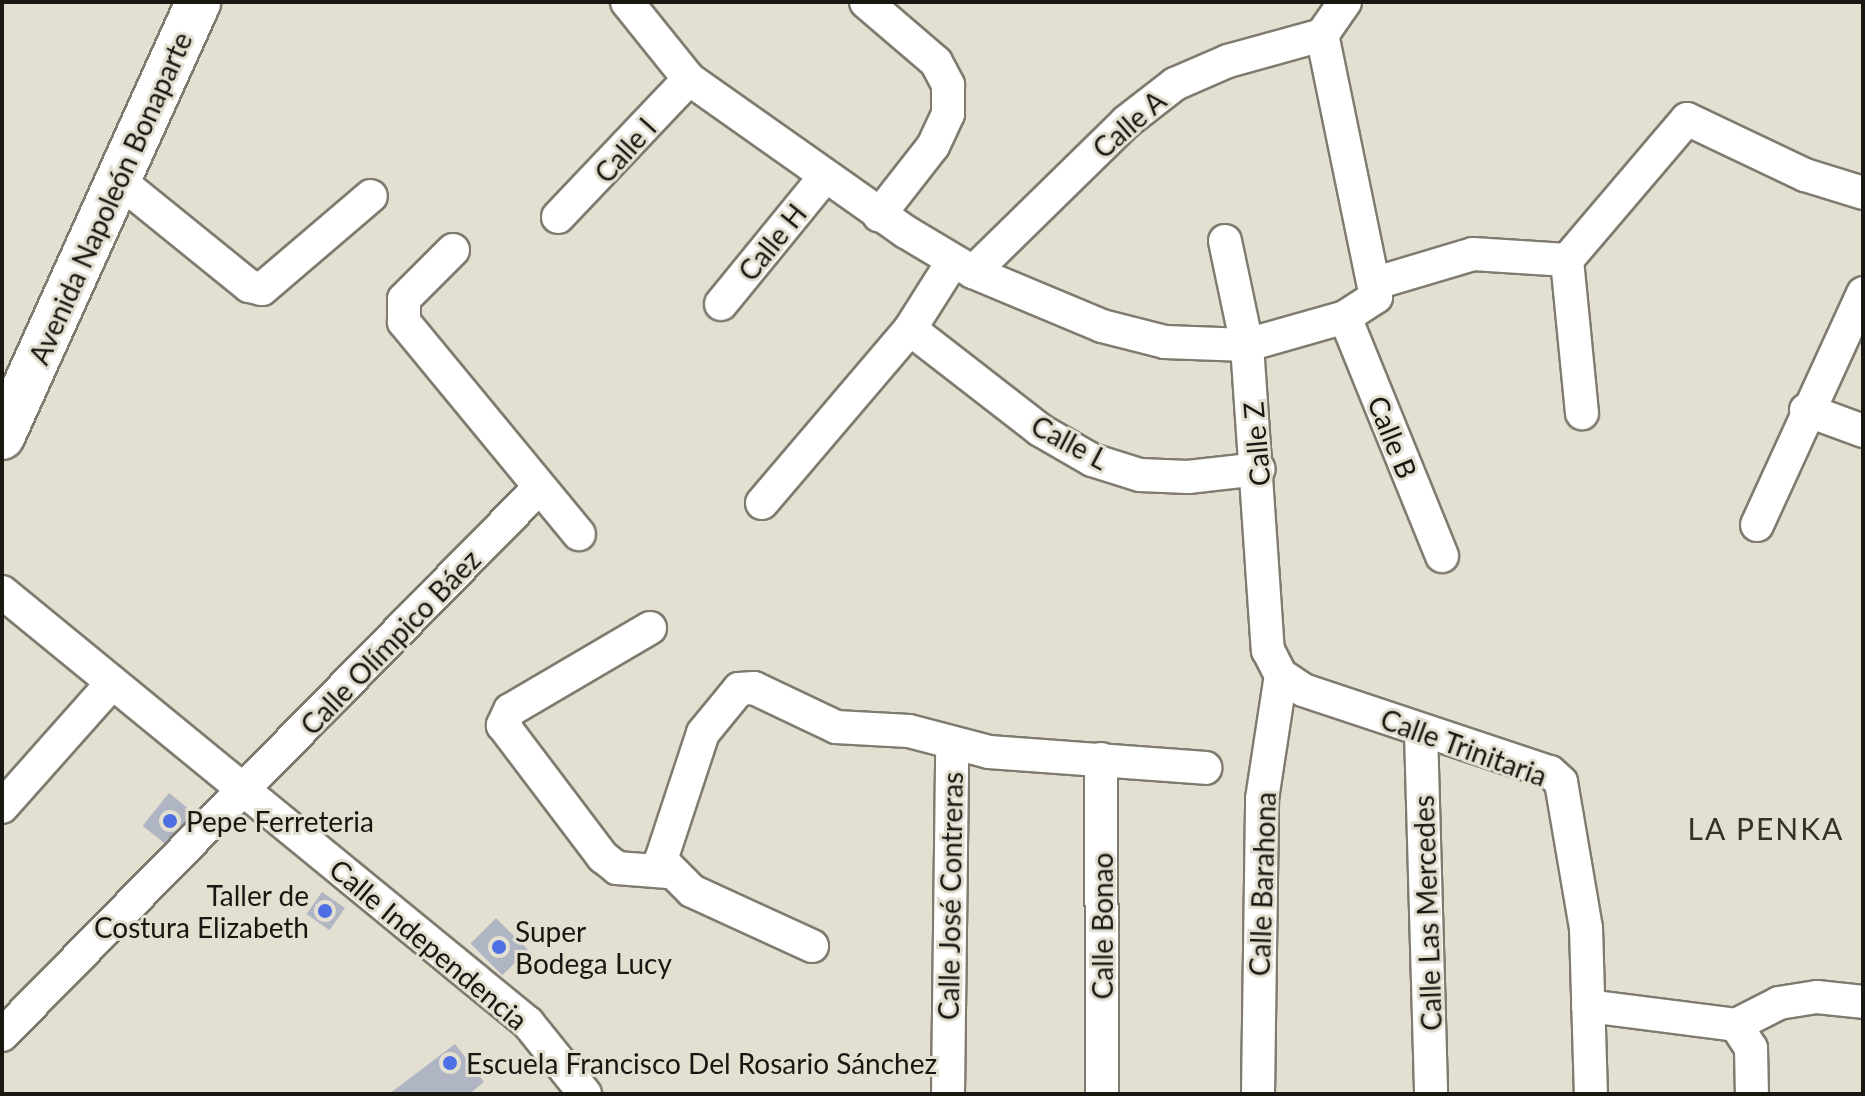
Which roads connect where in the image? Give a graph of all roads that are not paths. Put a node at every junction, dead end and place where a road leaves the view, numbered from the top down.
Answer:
1 (198, 2) edge
2 (627, 2) edge
3 (866, 2) edge
4 (1345, 2) edge
5 (1322, 35) junction
6 (689, 79) junction
7 (117, 179) junction
8 (823, 179) junction
9 (1863, 193) edge
10 (371, 196) dead end
11 (879, 215) junction
12 (558, 217) dead end
13 (1225, 241) dead end
14 (453, 250) dead end
15 (1567, 260) junction
16 (963, 266) junction
17 (1376, 283) junction
18 (1863, 293) edge
19 (721, 304) dead end
20 (1345, 317) junction
21 (910, 329) junction
22 (1247, 345) junction
23 (1806, 410) junction
24 (1582, 413) dead end
25 (1863, 431) edge
26 (2, 437) edge
27 (1259, 469) junction
28 (537, 490) junction
29 (762, 503) dead end
30 (1757, 525) dead end
31 (579, 534) dead end
32 (1442, 556) dead end
33 (2, 592) edge
34 (650, 628) dead end
35 (1275, 662) junction
36 (112, 683) junction
37 (1421, 732) junction
38 (952, 746) junction
39 (1101, 759) junction
40 (1205, 768) dead end
41 (244, 793) junction
42 (2, 807) edge
43 (668, 872) junction
44 (812, 946) dead end
45 (1863, 1002) edge
46 (1588, 1006) junction
47 (1736, 1025) junction
48 (2, 1035) edge
49 (585, 1094) edge
50 (948, 1094) edge
51 (1102, 1094) edge
52 (1258, 1094) edge
53 (1431, 1094) edge
54 (1591, 1094) edge
55 (1752, 1094) edge

1 - 7 main road, Avenida Napoleón Bonaparte
2 - 6 street
3 - 11 street
4 - 5 street
5 - 16 street, Calle A
5 - 17 street
6 - 8 street
6 - 12 street, Calle I
7 - 10 street
7 - 26 main road, Avenida Napoleón Bonaparte
8 - 11 street
8 - 19 street, Calle H
9 - 15 street
11 - 16 street
13 - 22 street, Calle Z
14 - 28 street
15 - 17 street
15 - 24 street
16 - 21 street, Calle A
16 - 22 street
17 - 20 street
18 - 23 street
20 - 22 street
20 - 32 street, Calle B
21 - 27 street, Calle L
21 - 29 street, Calle A
22 - 27 street, Calle Z
23 - 25 street
23 - 30 street
27 - 35 street, Calle Z
28 - 31 street
28 - 41 street, Calle Olímpico Báez
33 - 36 street, Calle Independencia
34 - 43 street
35 - 37 street, Calle Trinitaria
35 - 52 street, Calle Barahona
36 - 41 street, Calle Independencia
36 - 42 street
37 - 46 street, Calle Trinitaria
37 - 53 street, Calle Las Mercedes
38 - 39 street
38 - 43 street
38 - 50 street, Calle José Contreras
39 - 40 street
39 - 51 street, Calle Bonao
41 - 48 street, Calle Olímpico Báez
41 - 49 street, Calle Independencia
43 - 44 street
45 - 47 street
46 - 47 street
46 - 54 street, Calle Trinitaria
47 - 55 street

